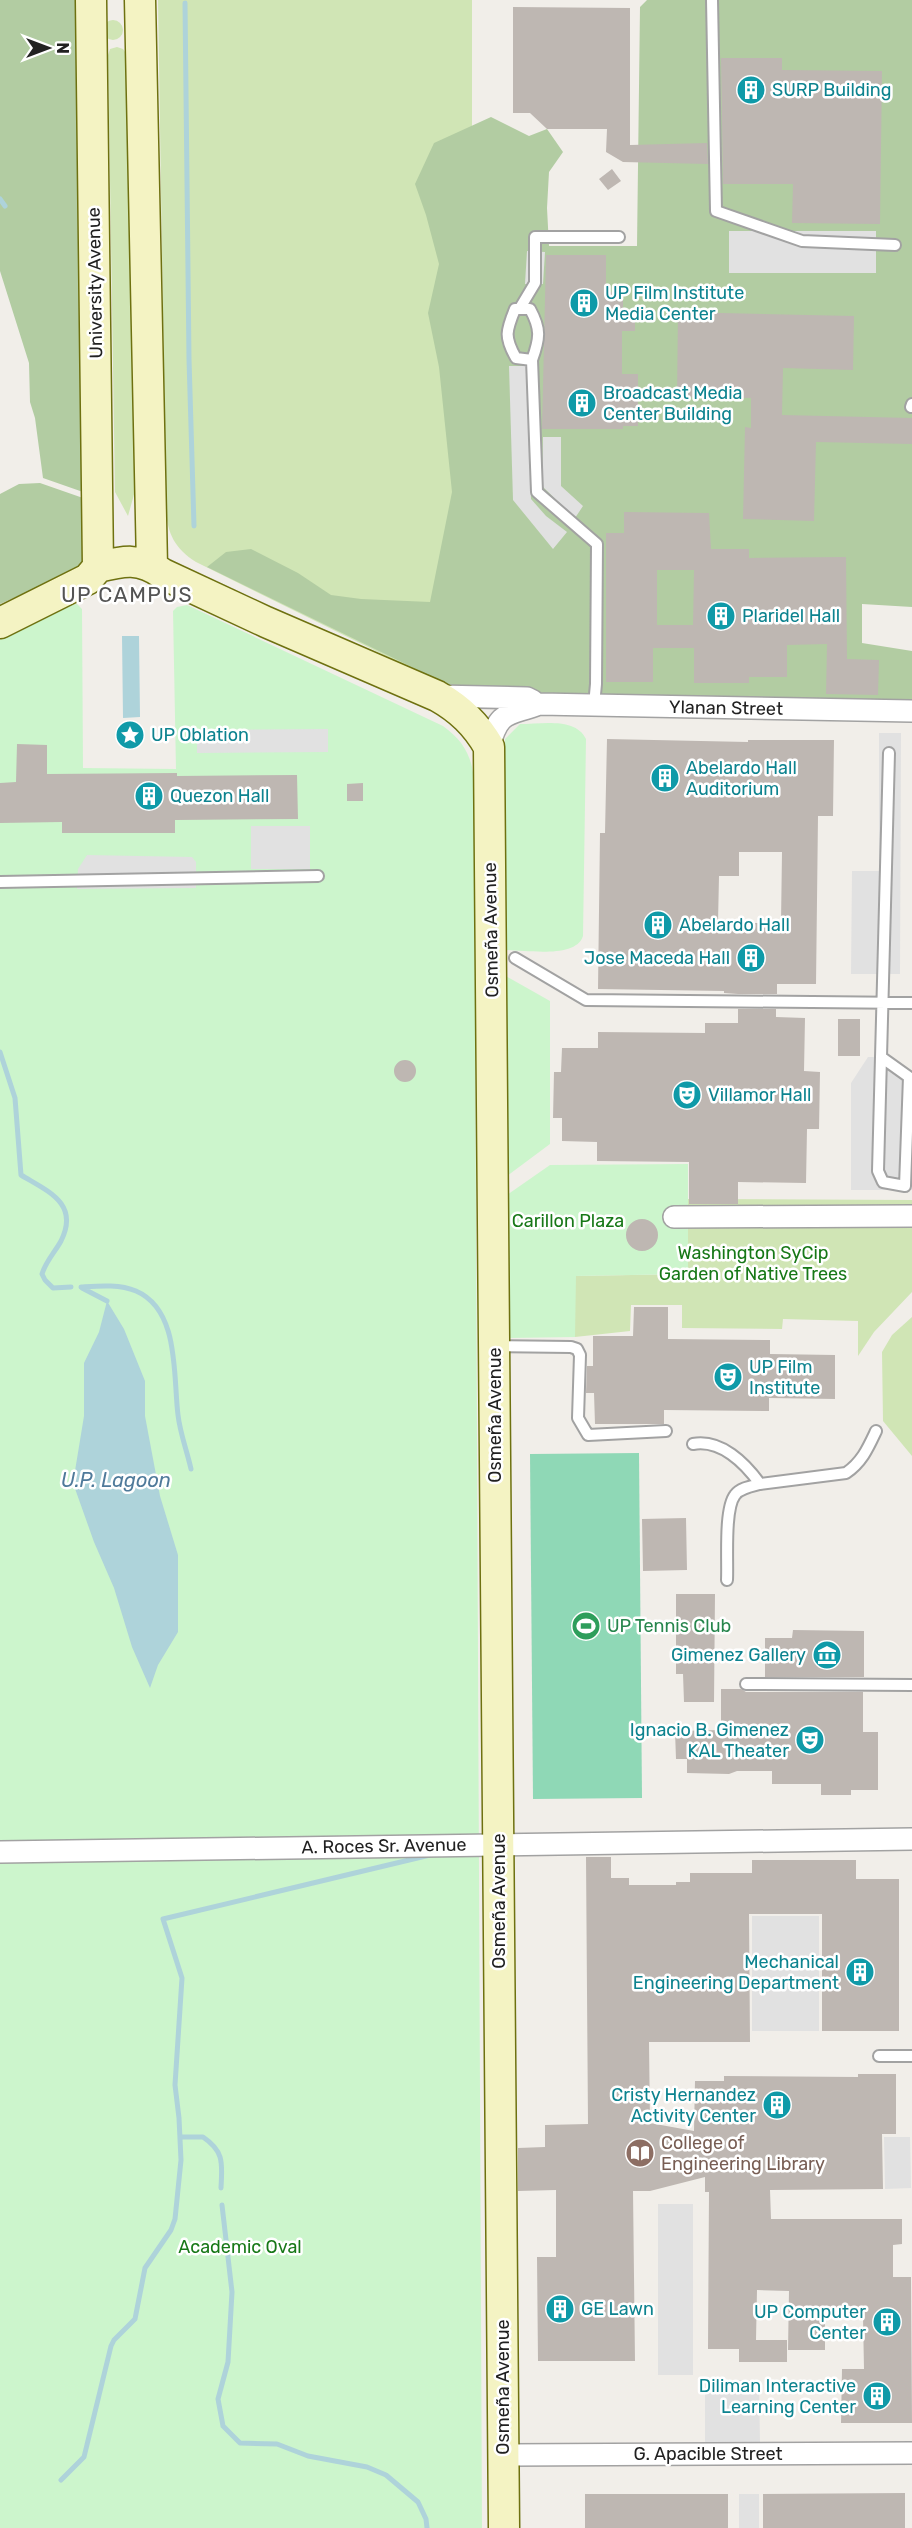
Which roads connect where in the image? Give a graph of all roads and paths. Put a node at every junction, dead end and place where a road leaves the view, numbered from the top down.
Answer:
1 (91, 0) edge
2 (140, 0) edge
3 (712, 0) edge
4 (620, 237) dead end
5 (895, 245) dead end
6 (520, 308) junction
7 (532, 360) junction
8 (152, 566) junction
9 (98, 567) junction
10 (0, 623) edge
11 (437, 696) junction
12 (539, 704) junction
13 (594, 705) junction
14 (912, 711) edge
15 (489, 747) junction
16 (889, 753) dead end
17 (318, 876) dead end
18 (0, 882) edge
19 (515, 958) dead end
20 (882, 1003) junction
21 (912, 1003) edge
22 (881, 1057) junction
23 (912, 1216) edge
24 (674, 1217) dead end
25 (495, 1346) junction
26 (666, 1431) dead end
27 (876, 1431) dead end
28 (693, 1444) dead end
29 (760, 1484) junction
30 (727, 1580) dead end
31 (746, 1684) dead end
32 (912, 1685) edge
33 (912, 1839) edge
34 (499, 1845) junction
35 (0, 1852) edge
36 (879, 2056) dead end
37 (912, 2056) edge
38 (912, 2453) edge
39 (504, 2455) junction
40 (504, 2528) edge

1 - 9 street, University Avenue
2 - 8 street
3 - 5 lane
4 - 6 lane
6 - 7 lane
6 - 7 lane
7 - 13 lane
8 - 9 street
8 - 11 street
9 - 10 street
11 - 12 street, Ylanan Street
11 - 15 street
12 - 13 street, Ylanan Street
12 - 15 street, Ylanan Street
13 - 14 street, Ylanan Street
15 - 25 street, Osmeña Avenue
16 - 20 lane
17 - 18 lane
19 - 20 lane
20 - 21 lane
20 - 22 lane
22 - 22 lane
23 - 24 street
25 - 26 lane
25 - 34 street, Osmeña Avenue
27 - 29 lane
28 - 29 lane
29 - 30 lane
31 - 32 lane
33 - 34 street, A. Roces Sr. Avenue
34 - 35 street, A. Roces Sr. Avenue
34 - 39 street, Osmeña Avenue
36 - 37 lane
38 - 39 street, G. Apacible Street
39 - 40 street, Osmeña Avenue

